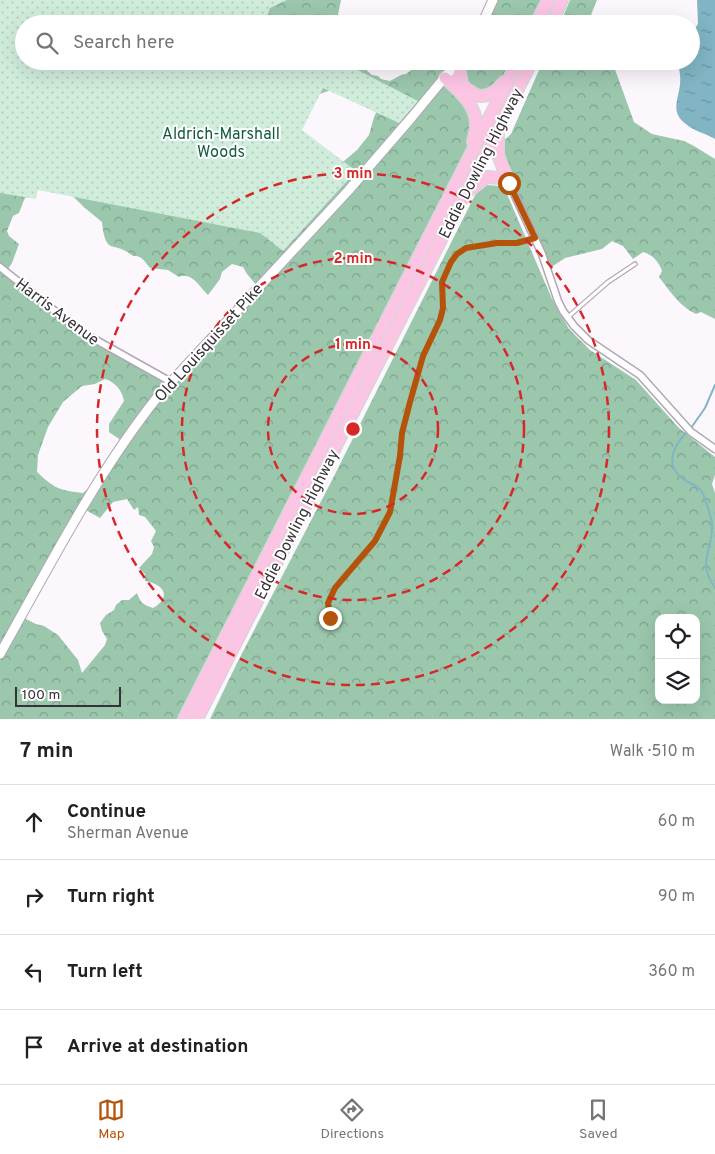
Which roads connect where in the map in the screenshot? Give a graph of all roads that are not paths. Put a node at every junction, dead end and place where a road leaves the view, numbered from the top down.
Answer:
1 (493, 0) edge
2 (548, 0) edge
3 (562, 0) edge
4 (486, 15) edge
5 (540, 15) edge
6 (555, 15) edge
7 (451, 70) edge
8 (460, 70) edge
9 (512, 70) edge
10 (514, 70) edge
11 (528, 70) edge
12 (447, 75) junction
13 (462, 84) junction
14 (498, 130) junction
15 (471, 156) junction
16 (509, 183) junction
17 (466, 192) junction
18 (635, 264) dead end
19 (0, 267) edge
20 (568, 318) junction
21 (170, 382) junction
22 (715, 448) edge
23 (0, 654) edge
24 (184, 719) edge
25 (197, 719) edge

1 - 4 street
2 - 5 highway
3 - 6 highway
7 - 12 street, Old Louisquisset Pike
8 - 13 highway
9 - 13 highway
10 - 15 highway, Eddie Dowling Highway
11 - 14 highway, Eddie Dowling Highway
12 - 13 highway
12 - 15 highway
12 - 21 street, Old Louisquisset Pike
14 - 16 highway
14 - 17 highway, Eddie Dowling Highway
15 - 24 highway, Eddie Dowling Highway
16 - 17 highway
16 - 20 street
17 - 25 highway, Eddie Dowling Highway
18 - 20 lane
19 - 21 street, Harris Avenue
20 - 22 street
21 - 23 street, Old Louisquisset Pike

